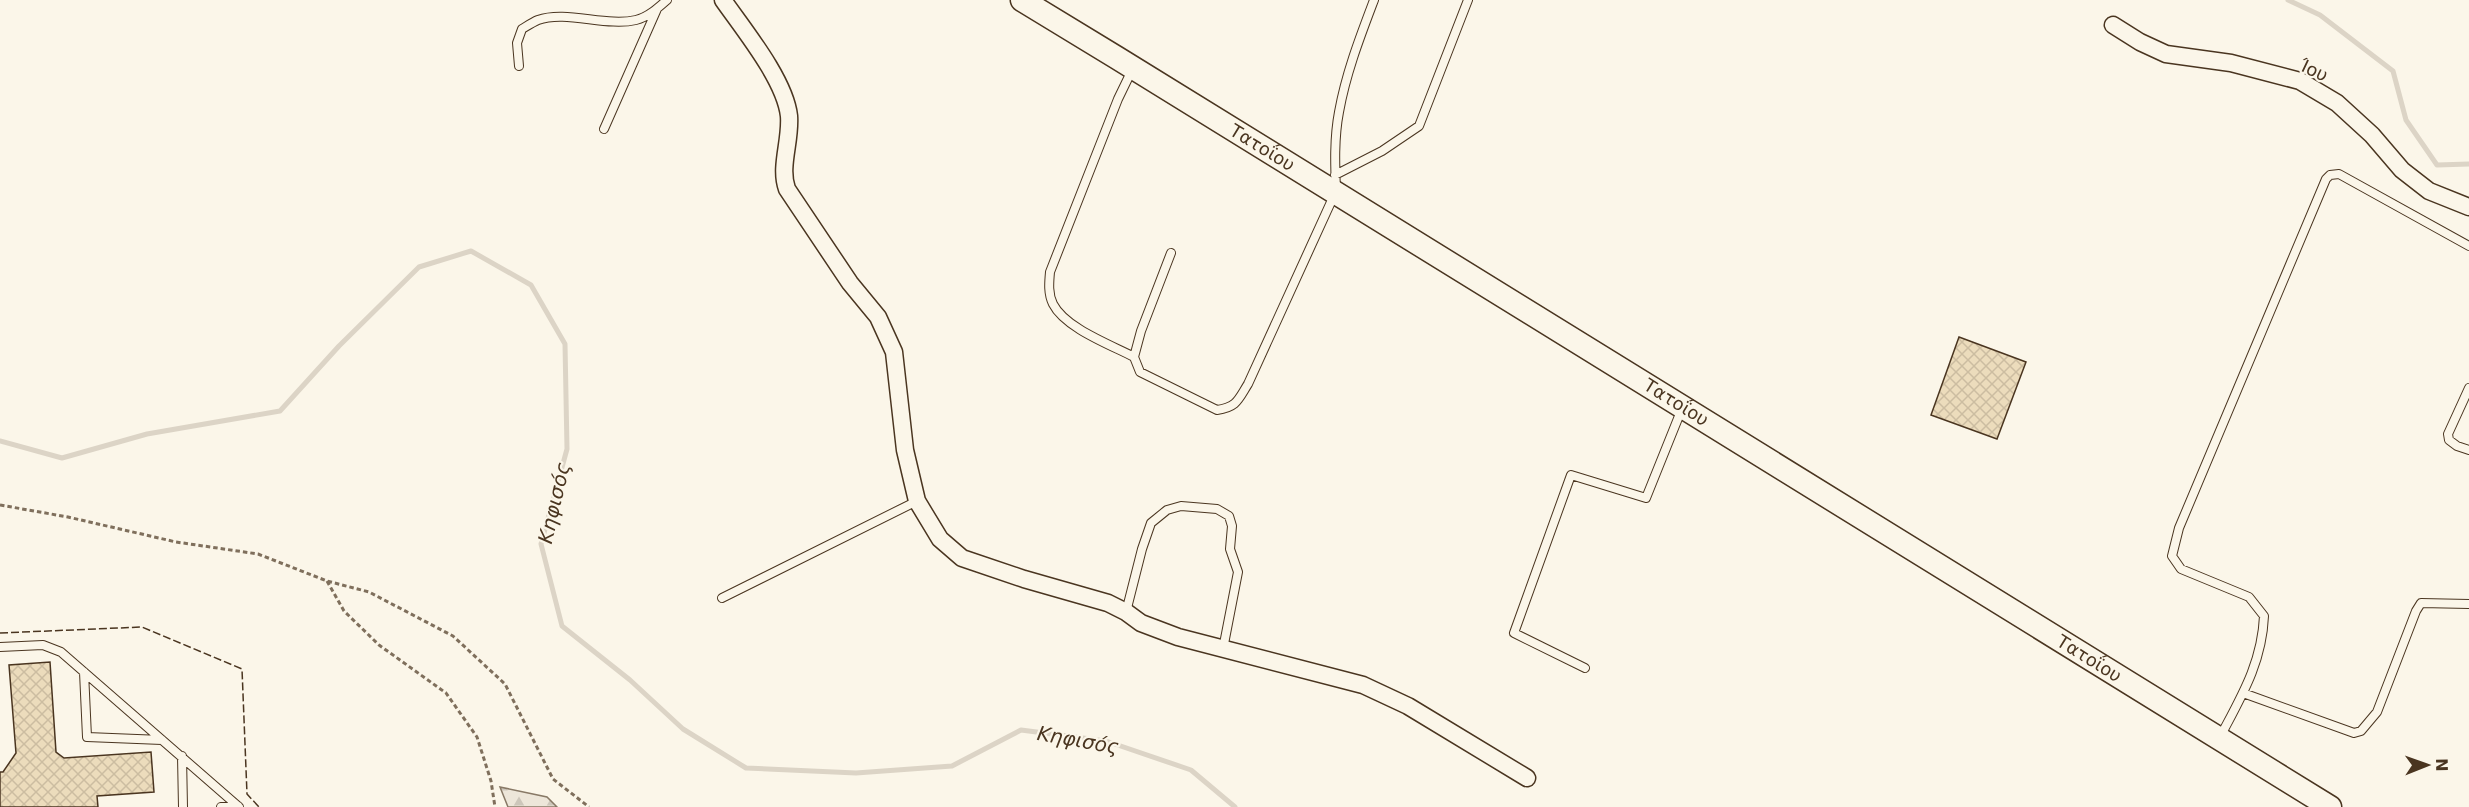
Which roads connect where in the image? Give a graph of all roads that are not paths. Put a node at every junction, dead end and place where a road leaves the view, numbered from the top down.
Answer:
1 (667, 0) edge
2 (723, 0) edge
3 (1022, 0) edge
4 (1374, 0) edge
5 (1468, 0) edge
6 (657, 9) junction
7 (2113, 25) dead end
8 (519, 66) dead end
9 (1133, 68) junction
10 (604, 129) dead end
11 (1336, 183) junction
12 (2469, 207) edge
13 (2469, 246) edge
14 (1171, 253) dead end
15 (1134, 357) junction
16 (2469, 388) edge
17 (1683, 405) junction
18 (2469, 450) edge
19 (917, 501) junction
20 (722, 598) dead end
21 (2469, 604) edge
22 (1126, 612) junction
23 (0, 647) edge
24 (1223, 649) junction
25 (1585, 668) dead end
26 (84, 672) junction
27 (2243, 693) junction
28 (2219, 738) junction
29 (162, 740) junction
30 (182, 756) junction
31 (1527, 778) dead end
32 (183, 807) edge
33 (221, 807) edge
34 (238, 807) edge
35 (2330, 807) edge

1 - 6 lane
2 - 19 street
3 - 9 street, Τατοΐου
4 - 11 lane
5 - 11 lane
6 - 8 lane
6 - 10 lane
7 - 12 street, Ίου
9 - 11 street, Τατοΐου
9 - 15 lane
11 - 15 lane
11 - 17 street, Τατοΐου
13 - 27 lane
14 - 15 lane
16 - 18 lane
17 - 25 lane
17 - 28 street, Τατοΐου
19 - 20 lane
19 - 22 street
21 - 27 lane
22 - 24 street
22 - 24 lane
23 - 26 lane
24 - 31 street
26 - 29 lane
26 - 29 lane
27 - 28 lane
28 - 35 street, Τατοΐου
29 - 30 lane
30 - 32 lane
30 - 34 lane
33 - 34 lane

